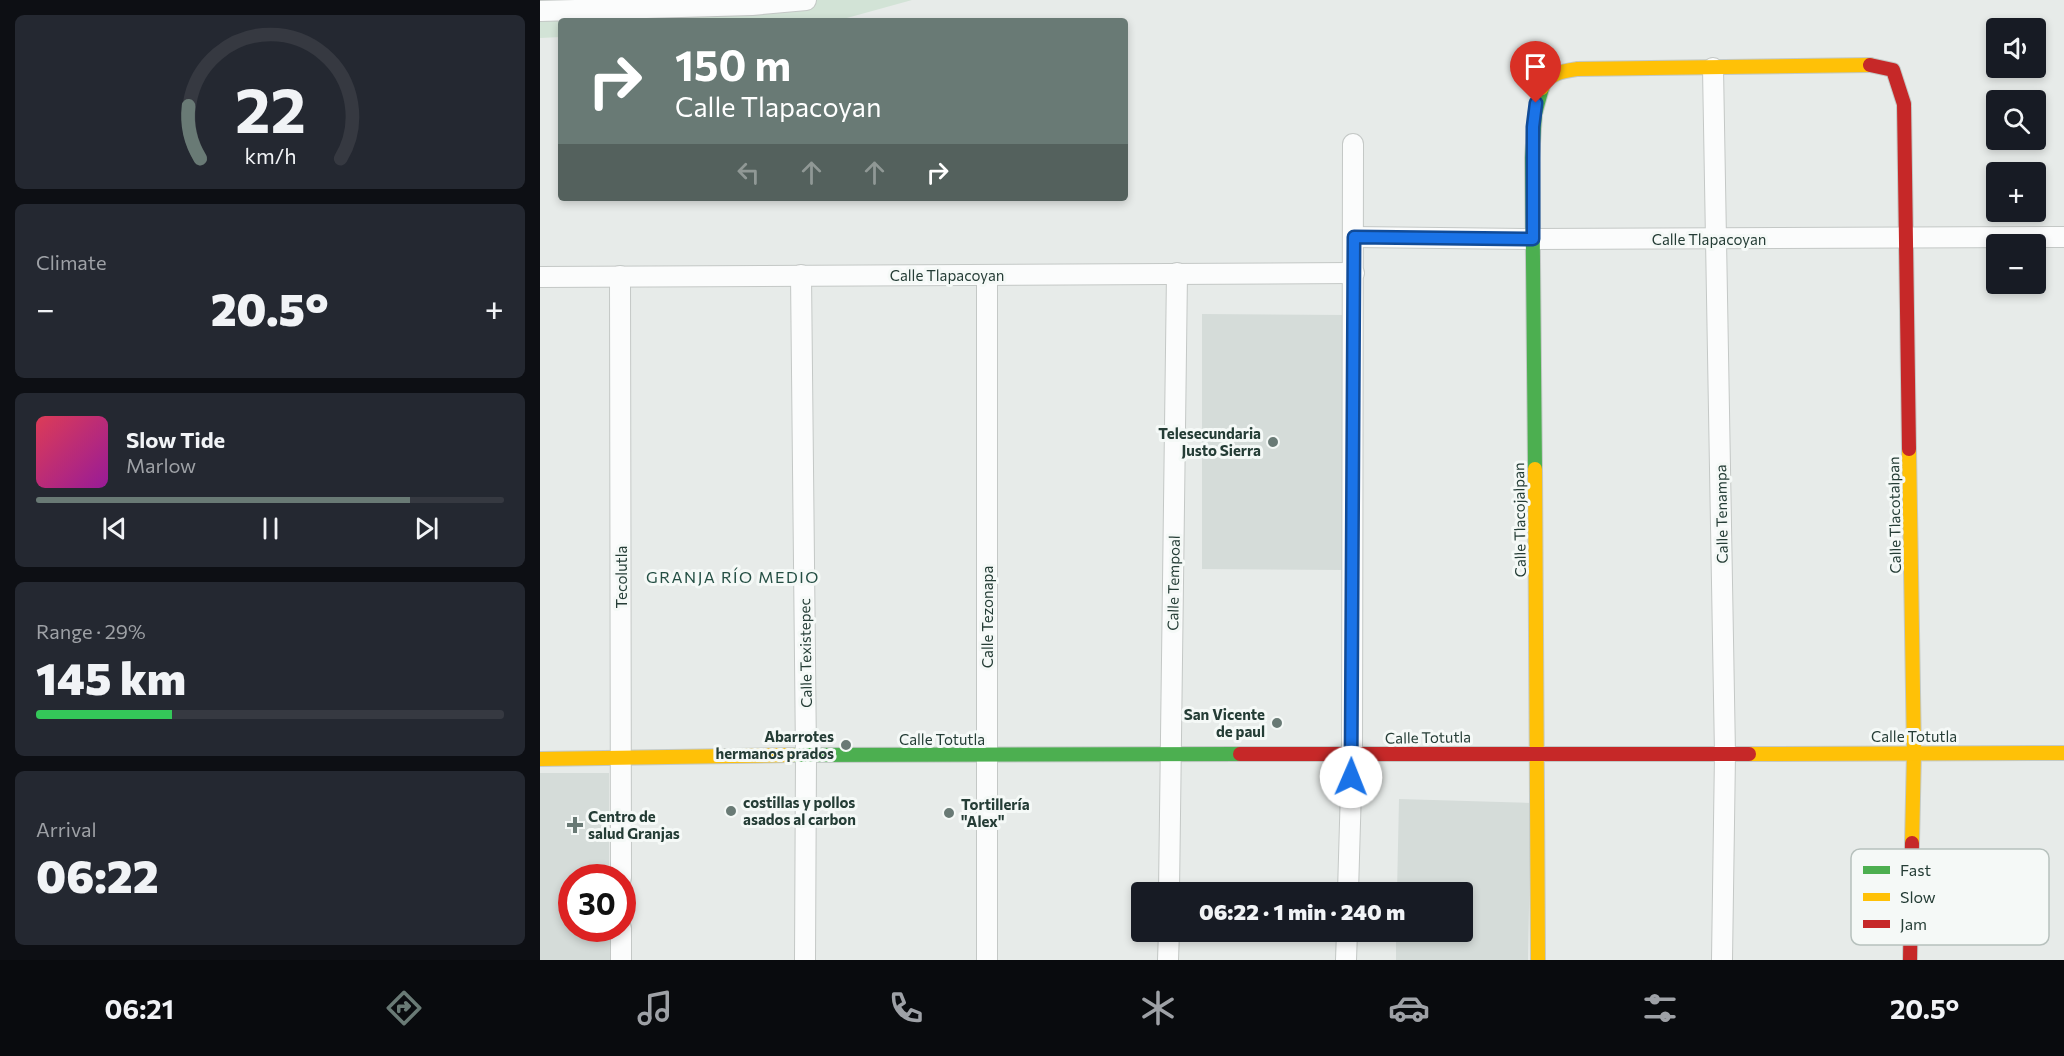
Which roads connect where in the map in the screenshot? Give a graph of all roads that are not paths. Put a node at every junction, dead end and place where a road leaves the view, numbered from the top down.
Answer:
1 (806, 0) edge
2 (540, 11) edge
3 (1713, 68) junction
4 (1353, 144) dead end
5 (1354, 237) junction
6 (2064, 237) edge
7 (1906, 238) junction
8 (1533, 239) junction
9 (1717, 239) junction
10 (1177, 273) junction
11 (1354, 273) junction
12 (801, 275) junction
13 (987, 275) junction
14 (620, 276) junction
15 (540, 277) edge
16 (1914, 752) junction
17 (1538, 753) junction
18 (2064, 753) edge
19 (1352, 754) junction
20 (1725, 754) junction
21 (806, 755) junction
22 (987, 755) junction
23 (1171, 756) junction
24 (621, 758) junction
25 (540, 759) edge
26 (1912, 849) edge
27 (621, 864) edge
28 (1169, 882) edge
29 (1348, 882) edge
30 (621, 942) edge
31 (1169, 942) edge
32 (1347, 942) edge
33 (1910, 945) edge
34 (621, 960) edge
35 (805, 960) edge
36 (987, 960) edge
37 (1168, 960) edge
38 (1346, 960) edge
39 (1538, 960) edge
40 (1722, 960) edge
41 (1910, 960) edge

1 - 2 street
3 - 7 street, Calle Tlacotalpan
3 - 8 street, Calle Tlacojalpan
3 - 9 street, Calle Tenampa
4 - 5 street
5 - 8 street, Calle Tlapacoyan
5 - 11 street
6 - 7 street, Calle Tlapacoyan
7 - 9 street, Calle Tlapacoyan
7 - 16 street, Calle Tlacotalpan
8 - 9 street, Calle Tlapacoyan
8 - 17 street, Calle Tlacojalpan
9 - 20 street, Calle Tenampa
10 - 11 street, Calle Tlapacoyan
10 - 13 street, Calle Tlapacoyan
10 - 23 street, Calle Tempoal
11 - 19 street
12 - 13 street, Calle Tlapacoyan
12 - 14 street, Calle Tlapacoyan
12 - 21 street, Calle Texistepec
13 - 22 street, Calle Tezonapa
14 - 15 street, Calle Tlapacoyan
14 - 24 street, Tecolutla
16 - 18 street, Calle Totutla
16 - 20 street, Calle Totutla
16 - 26 street, Calle Tlacotalpan
17 - 19 street, Calle Totutla
17 - 20 street, Calle Totutla
17 - 39 street, Calle Tlacojalpan
19 - 23 street, Calle Totutla
19 - 29 street
20 - 40 street, Calle Tenampa
21 - 22 street, Calle Totutla
21 - 24 street, Calle Totutla
21 - 35 street, Calle Texistepec
22 - 23 street, Calle Totutla
22 - 36 street, Calle Tezonapa
23 - 28 street, Calle Tempoal
24 - 25 street, Calle Totutla
24 - 27 street, Tecolutla
30 - 34 street
31 - 37 street
32 - 38 street
33 - 41 street, Calle Tlacotalpan

